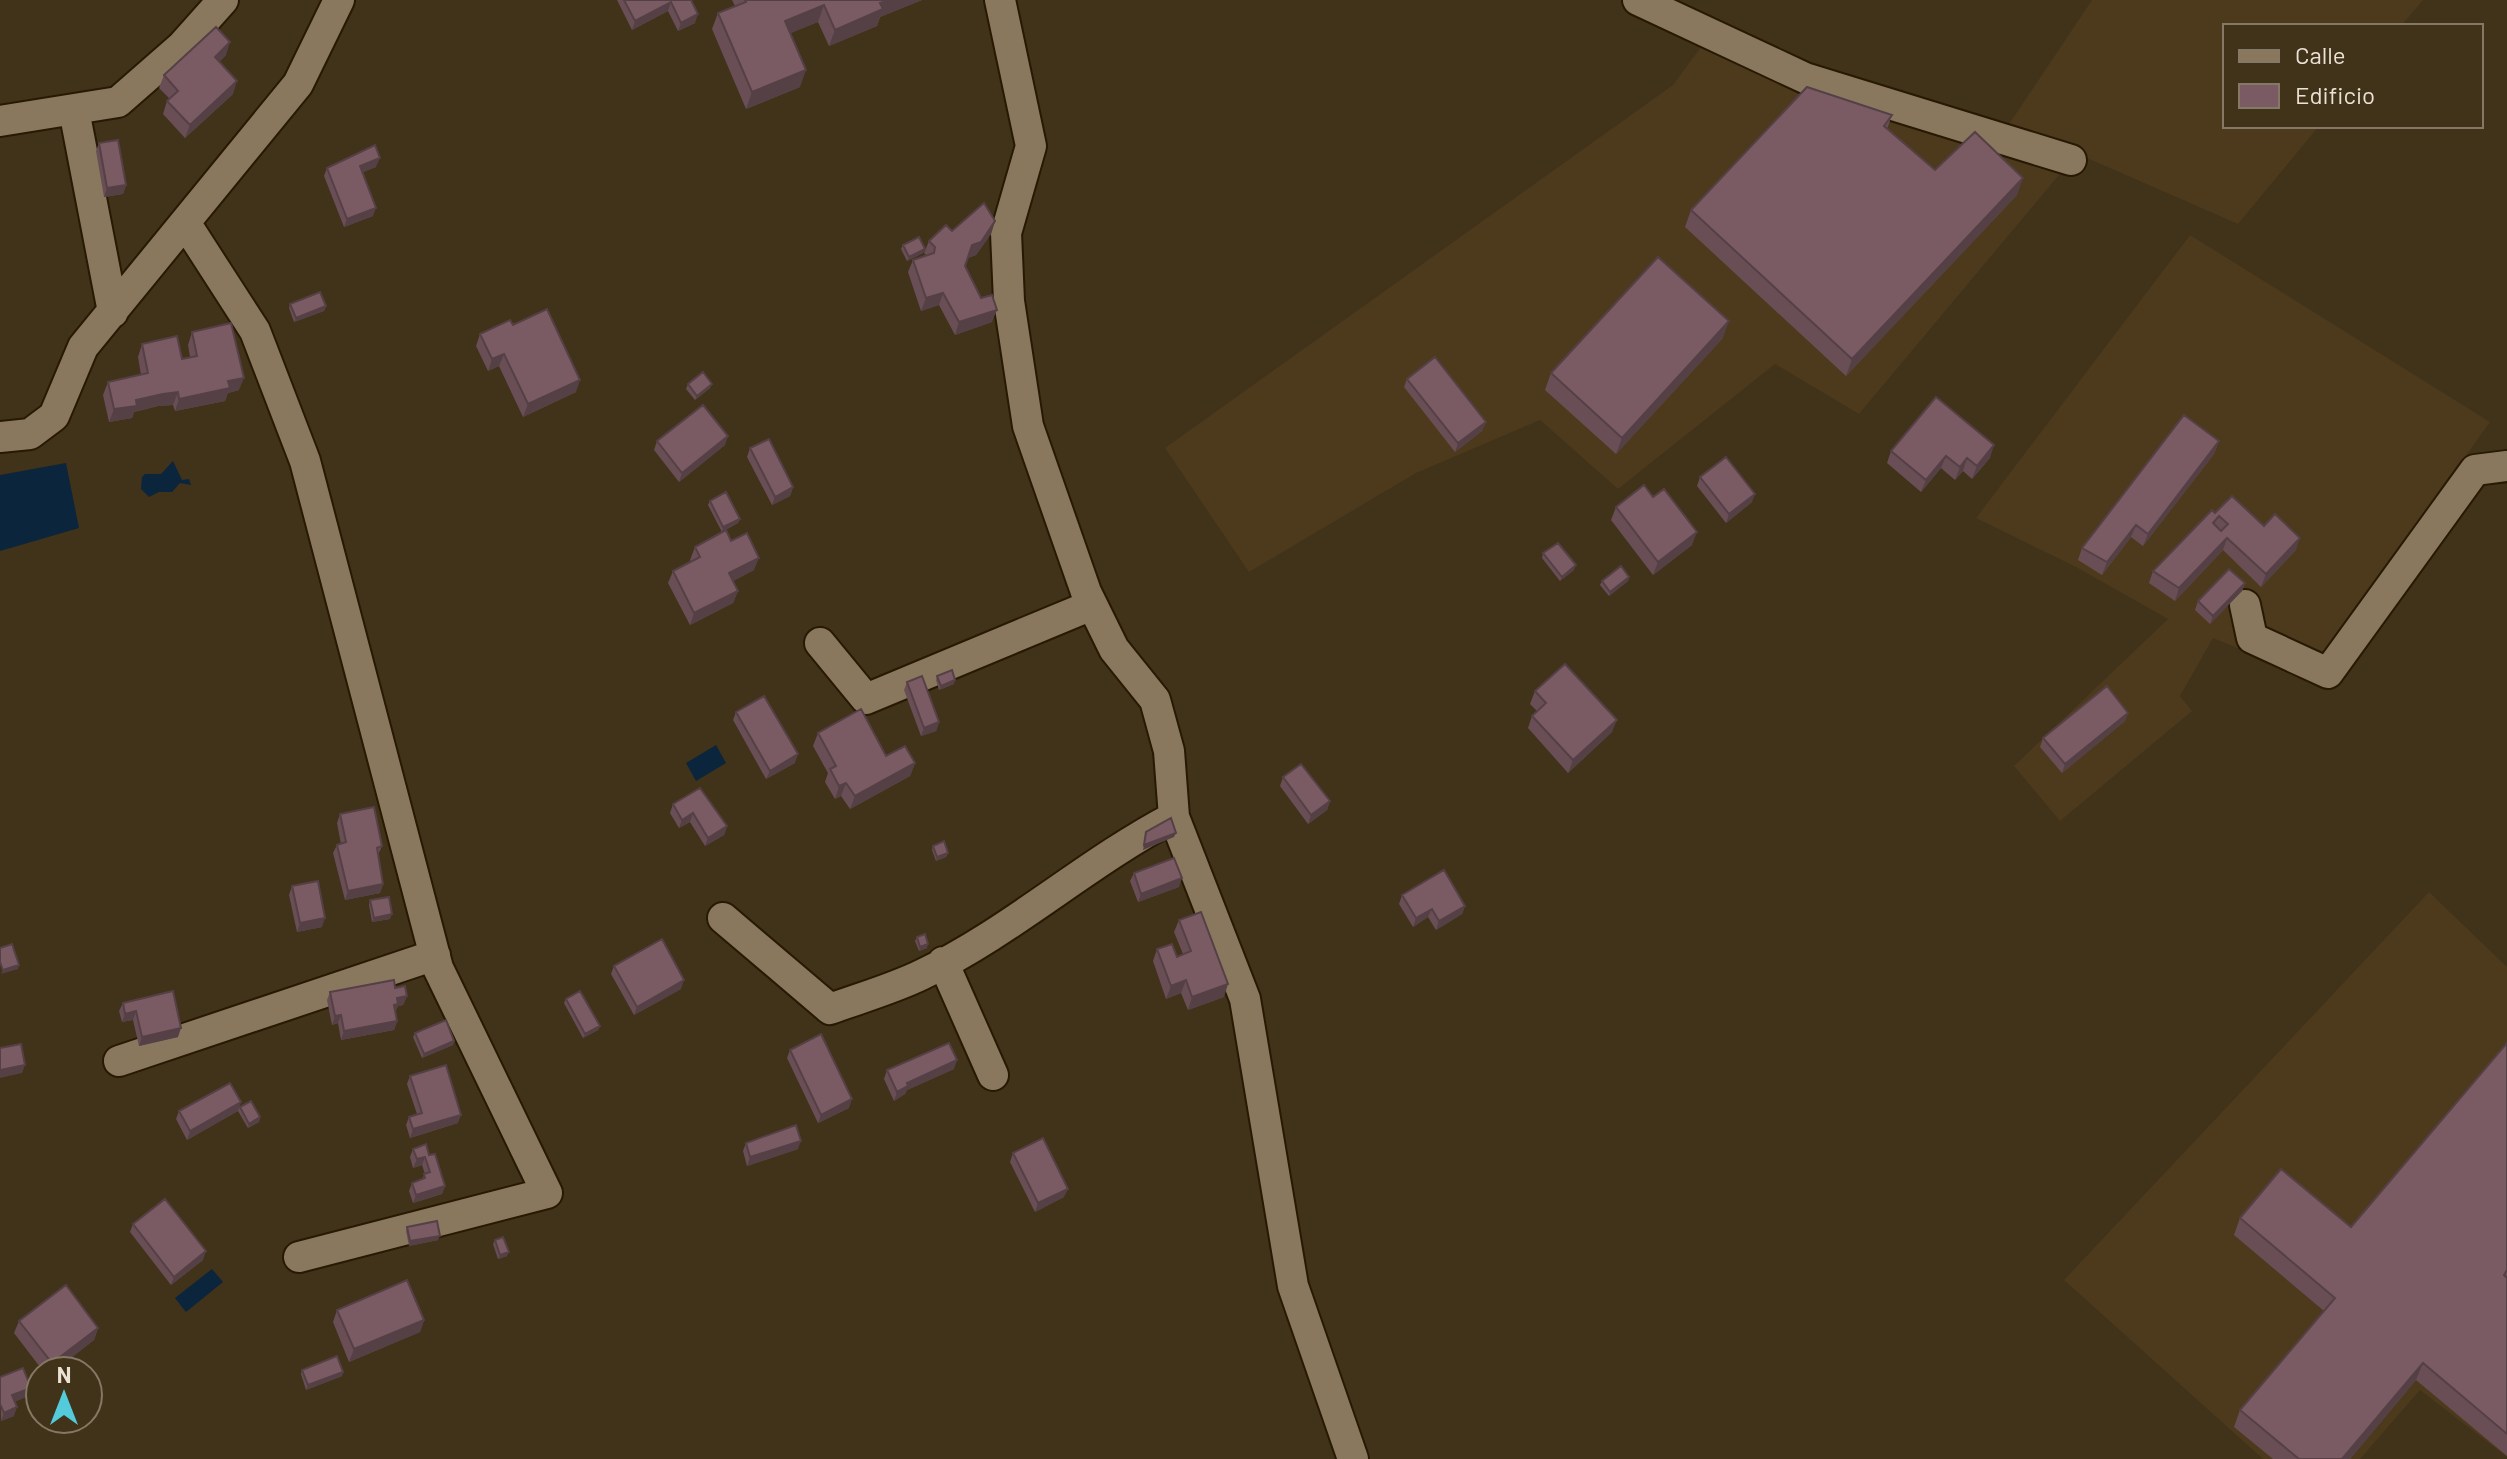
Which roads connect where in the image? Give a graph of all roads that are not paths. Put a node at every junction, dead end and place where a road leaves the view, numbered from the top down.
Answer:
1 (223, 0) edge
2 (339, 0) edge
3 (1000, 0) edge
4 (1638, 0) edge
5 (74, 110) junction
6 (0, 121) edge
7 (2071, 160) dead end
8 (186, 224) junction
9 (113, 312) junction
10 (0, 437) edge
11 (2507, 466) edge
12 (1092, 605) junction
13 (2245, 605) dead end
14 (820, 643) dead end
15 (1174, 817) junction
16 (723, 918) dead end
17 (435, 955) junction
18 (943, 962) junction
19 (119, 1061) dead end
20 (993, 1075) dead end
21 (299, 1257) dead end
22 (1353, 1459) edge

1 - 5 street
2 - 8 street
3 - 12 street
4 - 7 street
5 - 6 street
5 - 9 street
8 - 9 street
8 - 17 street
9 - 10 street
11 - 13 street
12 - 14 street
12 - 15 street
15 - 18 street
15 - 22 street
16 - 18 street
17 - 19 street
17 - 21 street
18 - 20 street

